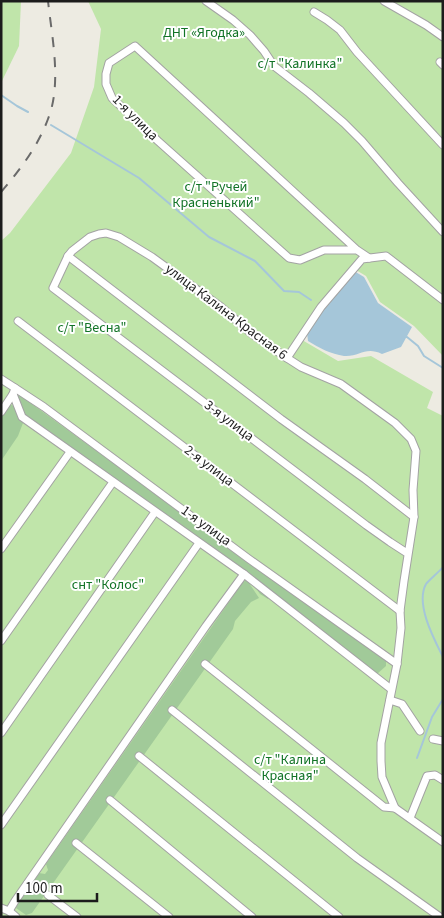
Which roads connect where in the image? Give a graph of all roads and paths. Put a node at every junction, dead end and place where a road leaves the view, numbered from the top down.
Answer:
1 (206, 1) edge
2 (384, 1) edge
3 (314, 12) dead end
4 (443, 37) edge
5 (443, 145) edge
6 (443, 232) edge
7 (356, 250) junction
8 (68, 256) junction
9 (369, 258) junction
10 (443, 300) edge
11 (18, 321) dead end
12 (287, 358) junction
13 (1, 379) edge
14 (14, 391) junction
15 (1, 412) edge
16 (70, 452) junction
17 (113, 482) junction
18 (155, 512) junction
19 (414, 517) junction
20 (199, 543) junction
21 (1, 549) edge
22 (407, 553) junction
23 (244, 574) junction
24 (400, 611) junction
25 (1, 642) edge
26 (204, 664) dead end
27 (396, 664) junction
28 (391, 689) junction
29 (390, 700) junction
30 (172, 710) dead end
31 (420, 730) dead end
32 (1, 733) edge
33 (432, 739) dead end
34 (443, 741) edge
35 (139, 756) dead end
36 (443, 780) edge
37 (110, 800) dead end
38 (395, 808) junction
39 (410, 818) junction
40 (1, 826) edge
41 (443, 842) edge
42 (76, 843) dead end
43 (48, 895) dead end
44 (1, 908) edge
45 (9, 912) junction
46 (16, 917) edge
47 (77, 917) edge
48 (169, 917) edge
49 (252, 917) edge
50 (339, 917) edge
51 (440, 917) edge

1 - 6 street
2 - 4 street
3 - 5 street
7 - 7 street, 1-я улица
7 - 9 street, 1-я улица
8 - 12 street, улица Калина Красная 6
8 - 19 street
8 - 22 street, 3-я улица
9 - 10 street
9 - 12 street
11 - 24 street, 2-я улица
12 - 19 street, улица Калина Красная 6
13 - 14 street, 1-я улица
14 - 15 street
14 - 16 street, 1-я улица
14 - 27 street, 1-я улица
16 - 17 street, 1-я улица
16 - 21 street
17 - 18 street, 1-я улица
17 - 25 street
18 - 20 street, 1-я улица
18 - 32 street
19 - 22 street, улица Калина Красная 6
20 - 23 street, 1-я улица
20 - 40 street
22 - 24 street, улица Калина Красная 6
23 - 28 street, 1-я улица
23 - 45 street
24 - 27 street, улица Калина Красная 6
26 - 38 street
27 - 28 street, улица Калина Красная 6
28 - 29 street, улица Калина Красная 6
29 - 31 street
29 - 38 street, улица Калина Красная 6
30 - 51 street
33 - 34 street
35 - 50 street
36 - 39 street
37 - 49 street
38 - 39 street
39 - 41 street
42 - 48 street
43 - 47 street
44 - 45 street
45 - 46 street

